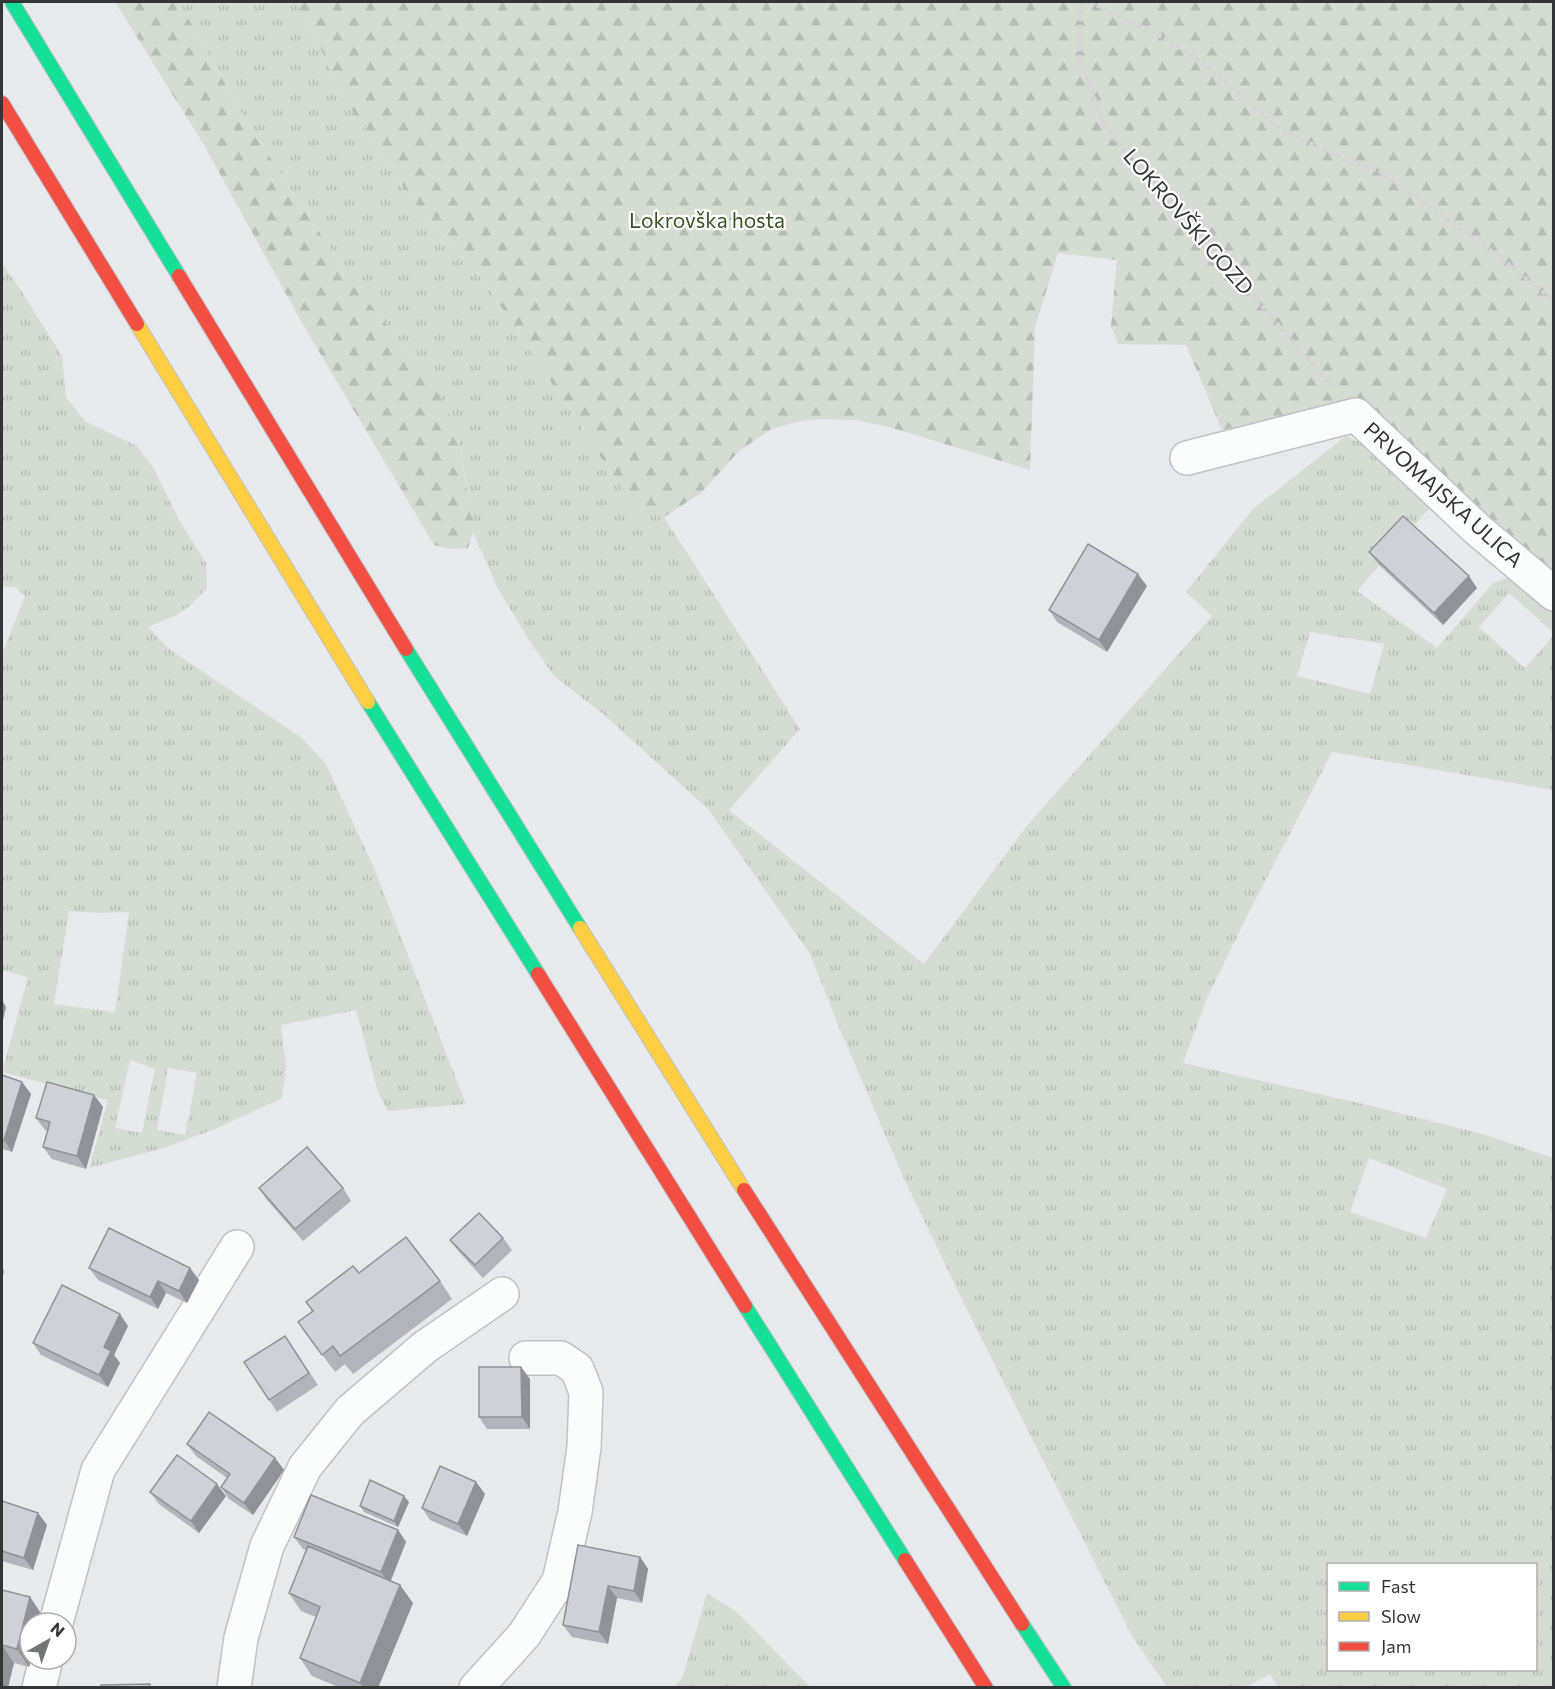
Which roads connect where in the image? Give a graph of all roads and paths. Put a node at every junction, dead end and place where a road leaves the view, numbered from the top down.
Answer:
1 (12, 2) edge
2 (1081, 2) edge
3 (1090, 2) edge
4 (2, 102) edge
5 (1554, 301) edge
6 (1356, 415) junction
7 (1187, 458) dead end
8 (1554, 594) edge
9 (237, 1247) dead end
10 (502, 1294) dead end
11 (526, 1358) dead end
12 (59, 1611) edge
13 (43, 1671) edge
14 (39, 1688) edge
15 (234, 1688) edge
16 (476, 1688) edge
17 (986, 1688) edge
18 (1064, 1688) edge

1 - 18 highway
2 - 6 path, LOKROVŠKI GOZD
3 - 5 path
4 - 17 highway
6 - 7 street, PRVOMAJSKA ULICA
6 - 8 street, PRVOMAJSKA ULICA
9 - 12 street
10 - 15 street
11 - 16 street
13 - 14 street

